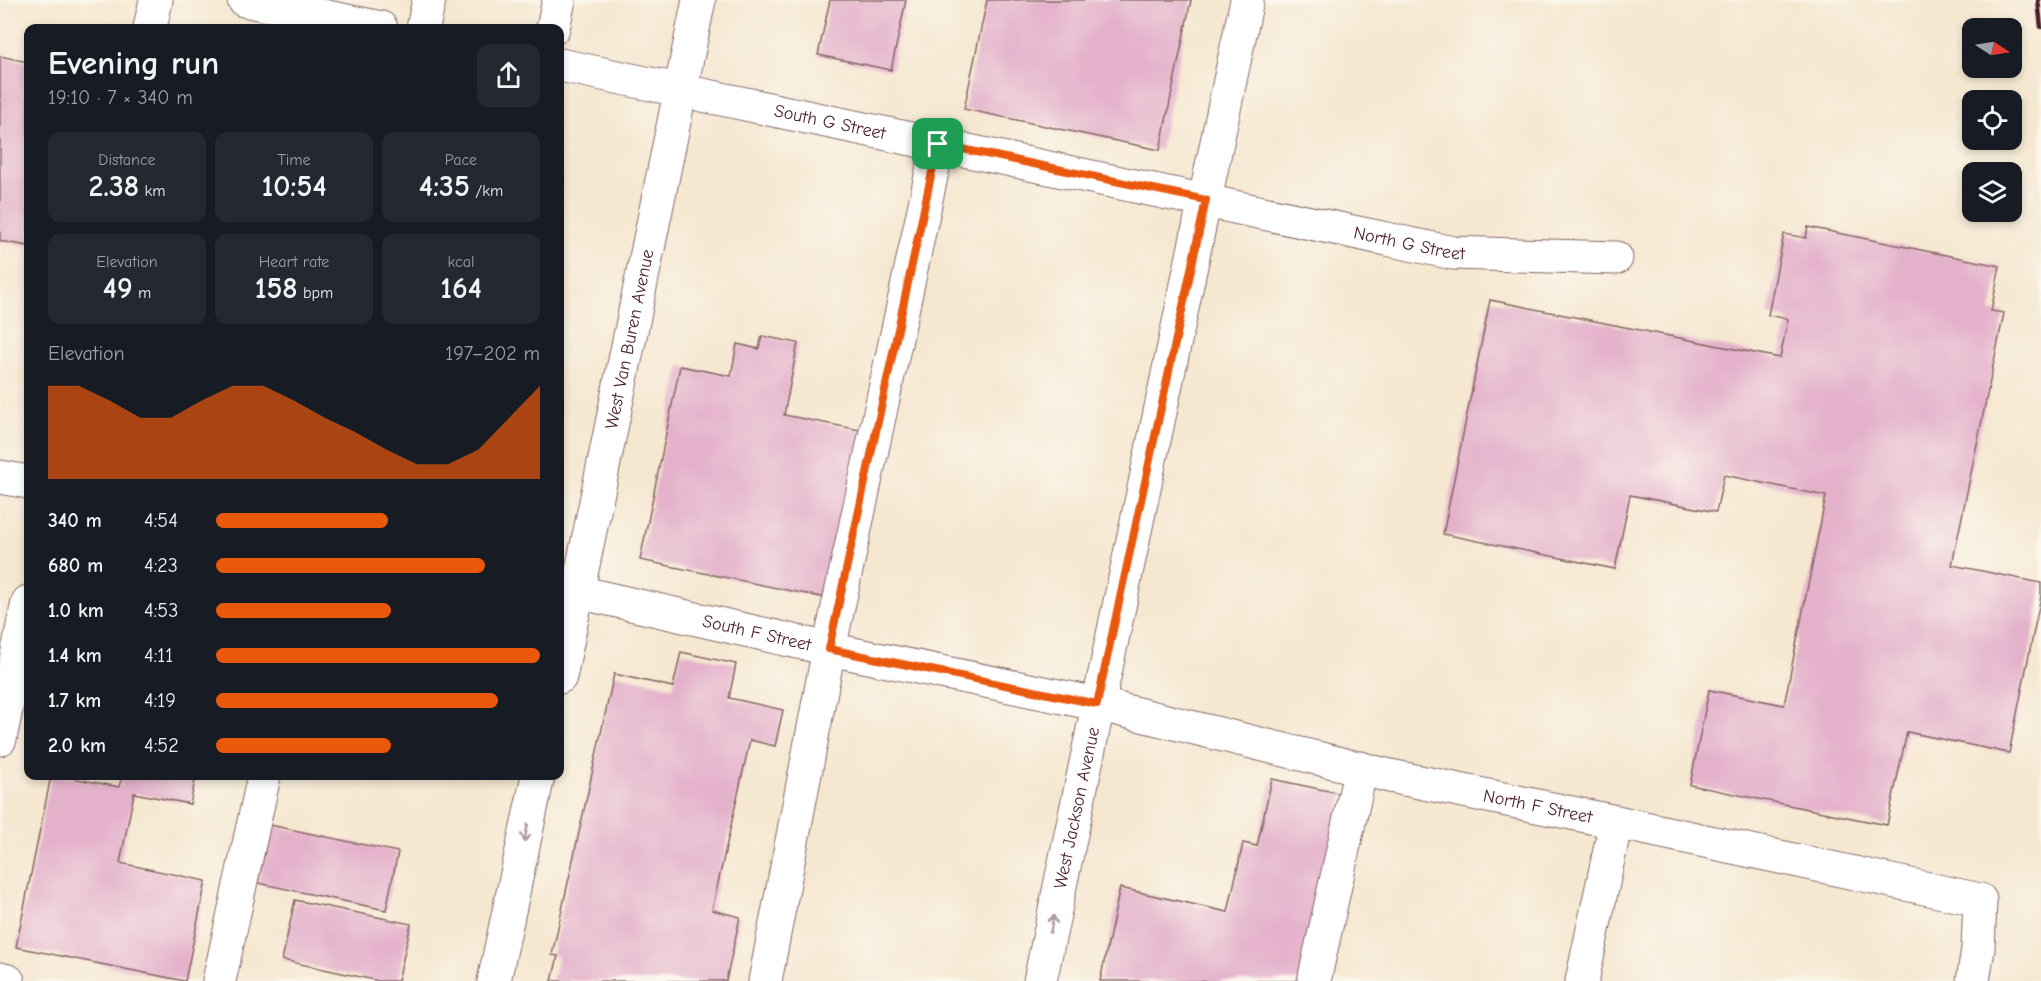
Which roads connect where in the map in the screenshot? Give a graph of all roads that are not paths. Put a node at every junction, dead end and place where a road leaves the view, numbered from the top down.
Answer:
1 (156, 0) edge
2 (244, 0) edge
3 (429, 0) edge
4 (559, 0) edge
5 (699, 0) edge
6 (1247, 0) edge
7 (151, 24) edge
8 (361, 24) edge
9 (424, 24) edge
10 (554, 24) edge
11 (564, 66) edge
12 (680, 91) junction
13 (938, 144) junction
14 (1206, 200) junction
15 (1616, 258) dead end
16 (0, 477) edge
17 (24, 481) edge
18 (569, 590) edge
19 (24, 622) edge
20 (564, 638) edge
21 (829, 649) junction
22 (1097, 704) junction
23 (0, 740) edge
24 (1361, 768) junction
25 (263, 780) edge
26 (537, 780) edge
27 (1616, 822) junction
28 (0, 979) edge
29 (8, 981) edge
30 (219, 981) edge
31 (494, 981) edge
32 (765, 981) edge
33 (1040, 981) edge
34 (1314, 981) edge
35 (1582, 981) edge
36 (1973, 981) edge

1 - 7 street
2 - 8 street
3 - 9 street
4 - 10 street
5 - 12 street, West Van Buren Avenue
6 - 14 street, West Jackson Avenue
11 - 12 street, South G Street
12 - 13 street, South G Street
12 - 18 street, West Van Buren Avenue
13 - 14 street, South G Street
13 - 21 street
14 - 15 street, North G Street
14 - 22 street, West Jackson Avenue
16 - 17 street
18 - 20 street, West Van Buren Avenue
18 - 21 street, South F Street
19 - 23 street
21 - 22 street, South F Street
21 - 32 street
22 - 24 street, North F Street
33 -> 22 street, West Jackson Avenue
24 - 27 street, North F Street
24 - 34 street
25 - 30 street
26 -> 31 street
27 - 35 street
27 - 36 street, North F Street
28 - 29 street

